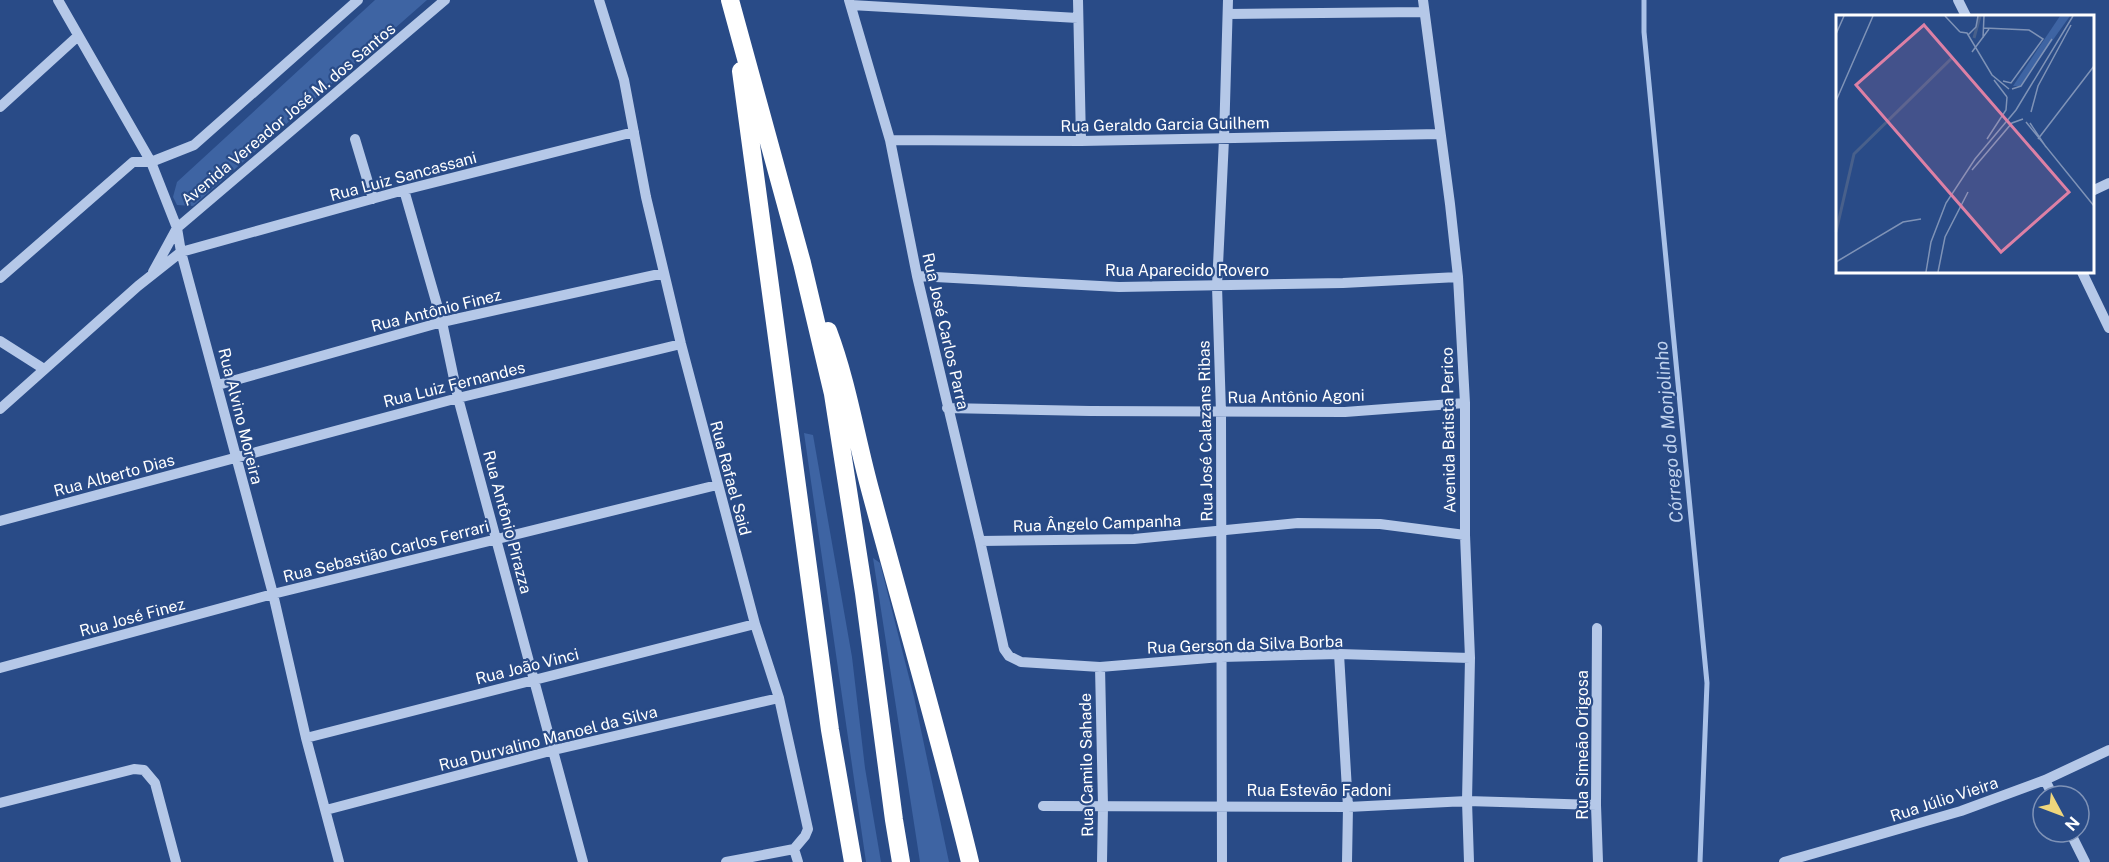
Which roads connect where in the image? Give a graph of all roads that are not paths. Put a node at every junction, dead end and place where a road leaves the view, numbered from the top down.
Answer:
1 (58, 0) edge
2 (358, 0) edge
3 (445, 0) edge
4 (599, 0) edge
5 (730, 0) edge
6 (1078, 0) edge
7 (1228, 0) edge
8 (1423, 0) edge
9 (1958, 0) edge
10 (850, 3) edge
11 (1424, 12) junction
12 (1228, 14) junction
13 (1966, 15) edge
14 (1078, 18) junction
15 (737, 21) junction
16 (78, 36) junction
17 (0, 107) edge
18 (634, 132) junction
19 (1440, 134) junction
20 (355, 139) dead end
21 (1224, 139) junction
22 (890, 140) junction
23 (1081, 141) junction
24 (151, 162) junction
25 (2109, 183) edge
26 (404, 190) junction
27 (2094, 190) edge
28 (373, 199) junction
29 (177, 228) junction
30 (181, 252) junction
31 (802, 263) junction
32 (664, 273) junction
33 (2082, 273) edge
34 (152, 275) junction
35 (917, 276) junction
36 (1458, 277) junction
37 (0, 278) edge
38 (1217, 286) junction
39 (442, 322) junction
40 (2109, 328) edge
41 (0, 341) edge
42 (681, 344) junction
43 (44, 369) junction
44 (218, 385) junction
45 (458, 398) junction
46 (1465, 403) junction
47 (947, 408) junction
48 (0, 409) edge
49 (1221, 412) junction
50 (236, 457) junction
51 (717, 485) junction
52 (0, 521) edge
53 (1221, 532) junction
54 (1465, 535) junction
55 (497, 539) junction
56 (981, 541) junction
57 (273, 594) junction
58 (754, 624) junction
59 (1597, 628) dead end
60 (1339, 654) junction
61 (1221, 657) junction
62 (1470, 657) junction
63 (1021, 662) joint
64 (1100, 667) junction
65 (0, 668) edge
66 (535, 679) junction
67 (779, 698) junction
68 (306, 738) junction
69 (554, 750) junction
70 (2109, 750) edge
71 (2045, 780) junction
72 (2047, 784) edge
73 (1467, 801) junction
74 (0, 803) edge
75 (1596, 805) junction
76 (1043, 806) dead end
77 (1104, 806) junction
78 (1222, 806) junction
79 (1348, 807) junction
80 (326, 810) junction
81 (2076, 844) edge
82 (794, 849) junction
83 (176, 862) edge
84 (339, 862) edge
85 (583, 862) edge
86 (726, 862) edge
87 (798, 862) edge
88 (853, 862) edge
89 (901, 862) edge
90 (970, 862) edge
91 (1102, 862) edge
92 (1222, 862) edge
93 (1347, 862) edge
94 (1468, 862) edge
95 (1599, 862) edge
96 (1784, 862) edge
97 (2085, 862) edge

1 - 16 street, Rua Alvino Moreira
2 - 24 street
3 - 29 street, Avenida Vereador José M. dos Santos
4 - 18 street, Rua Rafael Said
5 - 15 highway
6 - 14 street
7 - 12 street, Rua José Calazans Ribas
8 - 11 street, Avenida Batista Perico
9 - 13 street
10 - 14 street
10 - 22 street, Rua José Carlos Parra
11 - 12 street
11 - 19 street, Avenida Batista Perico
12 - 21 street, Rua José Calazans Ribas
14 - 23 street
15 - 31 highway
15 - 88 highway
16 - 17 street
16 - 24 street, Rua Alvino Moreira
18 - 26 street, Rua Luiz Sancassani
18 - 32 street, Rua Rafael Said
19 - 21 street, Rua Geraldo Garcia Guilhem
19 - 36 street, Avenida Batista Perico
20 - 28 street
21 - 23 street, Rua Geraldo Garcia Guilhem
21 - 38 street, Rua José Calazans Ribas
22 - 23 street, Rua Geraldo Garcia Guilhem
22 - 35 street, Rua José Carlos Parra
24 - 29 street, Rua Alvino Moreira
24 - 37 street
25 - 27 street
26 - 28 street, Rua Luiz Sancassani
26 - 39 street, Rua Antônio Pirazza
28 - 30 street, Rua Luiz Sancassani
29 - 30 street, Rua Alvino Moreira
29 - 34 street
30 - 34 street
30 - 44 street, Rua Alvino Moreira
31 - 89 highway
31 - 90 highway
32 - 39 street, Rua Antônio Finez
32 - 42 street, Rua Rafael Said
33 - 40 street
34 - 43 street
35 - 38 street, Rua Aparecido Rovero
35 - 47 street, Rua José Carlos Parra
36 - 38 street, Rua Aparecido Rovero
36 - 46 street, Avenida Batista Perico
38 - 49 street, Rua José Calazans Ribas
39 - 44 street, Rua Antônio Finez
39 - 45 street, Rua Antônio Pirazza
41 - 43 street
42 - 45 street, Rua Luiz Fernandes
42 - 51 street, Rua Rafael Said
43 - 48 street
44 - 50 street, Rua Alvino Moreira
45 - 50 street, Rua Luiz Fernandes
45 - 55 street, Rua Antônio Pirazza
46 - 49 street, Rua Antônio Agoni
46 - 54 street, Avenida Batista Perico
47 - 49 street, Rua Antônio Agoni
47 - 56 street, Rua José Carlos Parra
49 - 53 street, Rua José Calazans Ribas
50 - 52 street, Rua Alberto Dias
50 - 57 street, Rua Alvino Moreira
51 - 55 street, Rua Sebastião Carlos Ferrari
51 - 58 street, Rua Rafael Said
53 - 54 street, Rua Ângelo Campanha
53 - 56 street, Rua Ângelo Campanha
53 - 61 street, Rua José Calazans Ribas
54 - 62 street, Avenida Batista Perico
55 - 57 street, Rua Sebastião Carlos Ferrari
55 - 66 street, Rua Antônio Pirazza
56 - 63 street, Rua José Carlos Parra
57 - 65 street, Rua José Finez
57 - 68 street, Rua Alvino Moreira
58 - 66 street, Rua João Vinci
58 - 67 street, Rua Rafael Said
59 - 75 street, Rua Simeão Origosa
60 - 61 street, Rua Gerson da Silva Borba
60 - 62 street, Rua Gerson da Silva Borba
60 - 79 street
61 - 64 street, Rua Gerson da Silva Borba
61 - 78 street, Rua José Calazans Ribas
62 - 73 street, Avenida Batista Perico
63 - 64 street, Rua Gerson da Silva Borba
64 - 77 street, Rua Camilo Sahade
66 - 68 street, Rua João Vinci
66 - 69 street, Rua Antônio Pirazza
67 - 69 street, Rua Durvalino Manoel da Silva
67 - 82 street, Rua Rafael Said
68 - 80 street, Rua Alvino Moreira
69 - 80 street, Rua Durvalino Manoel da Silva
69 - 85 street, Rua Antônio Pirazza
70 - 71 street, Rua Júlio Vieira
71 - 72 street
71 - 96 street, Rua Júlio Vieira
73 - 75 street, Rua Estevão Fadoni
73 - 79 street, Rua Estevão Fadoni
73 - 94 street, Avenida Batista Perico
74 - 83 street
75 - 95 street, Rua Simeão Origosa
76 - 77 street, Rua Estevão Fadoni
77 - 78 street, Rua Estevão Fadoni
77 - 91 street, Rua Camilo Sahade
78 - 79 street, Rua Estevão Fadoni
78 - 92 street, Rua José Calazans Ribas
79 - 93 street
80 - 84 street, Rua Alvino Moreira
81 - 97 street
82 - 86 street
82 - 87 street

